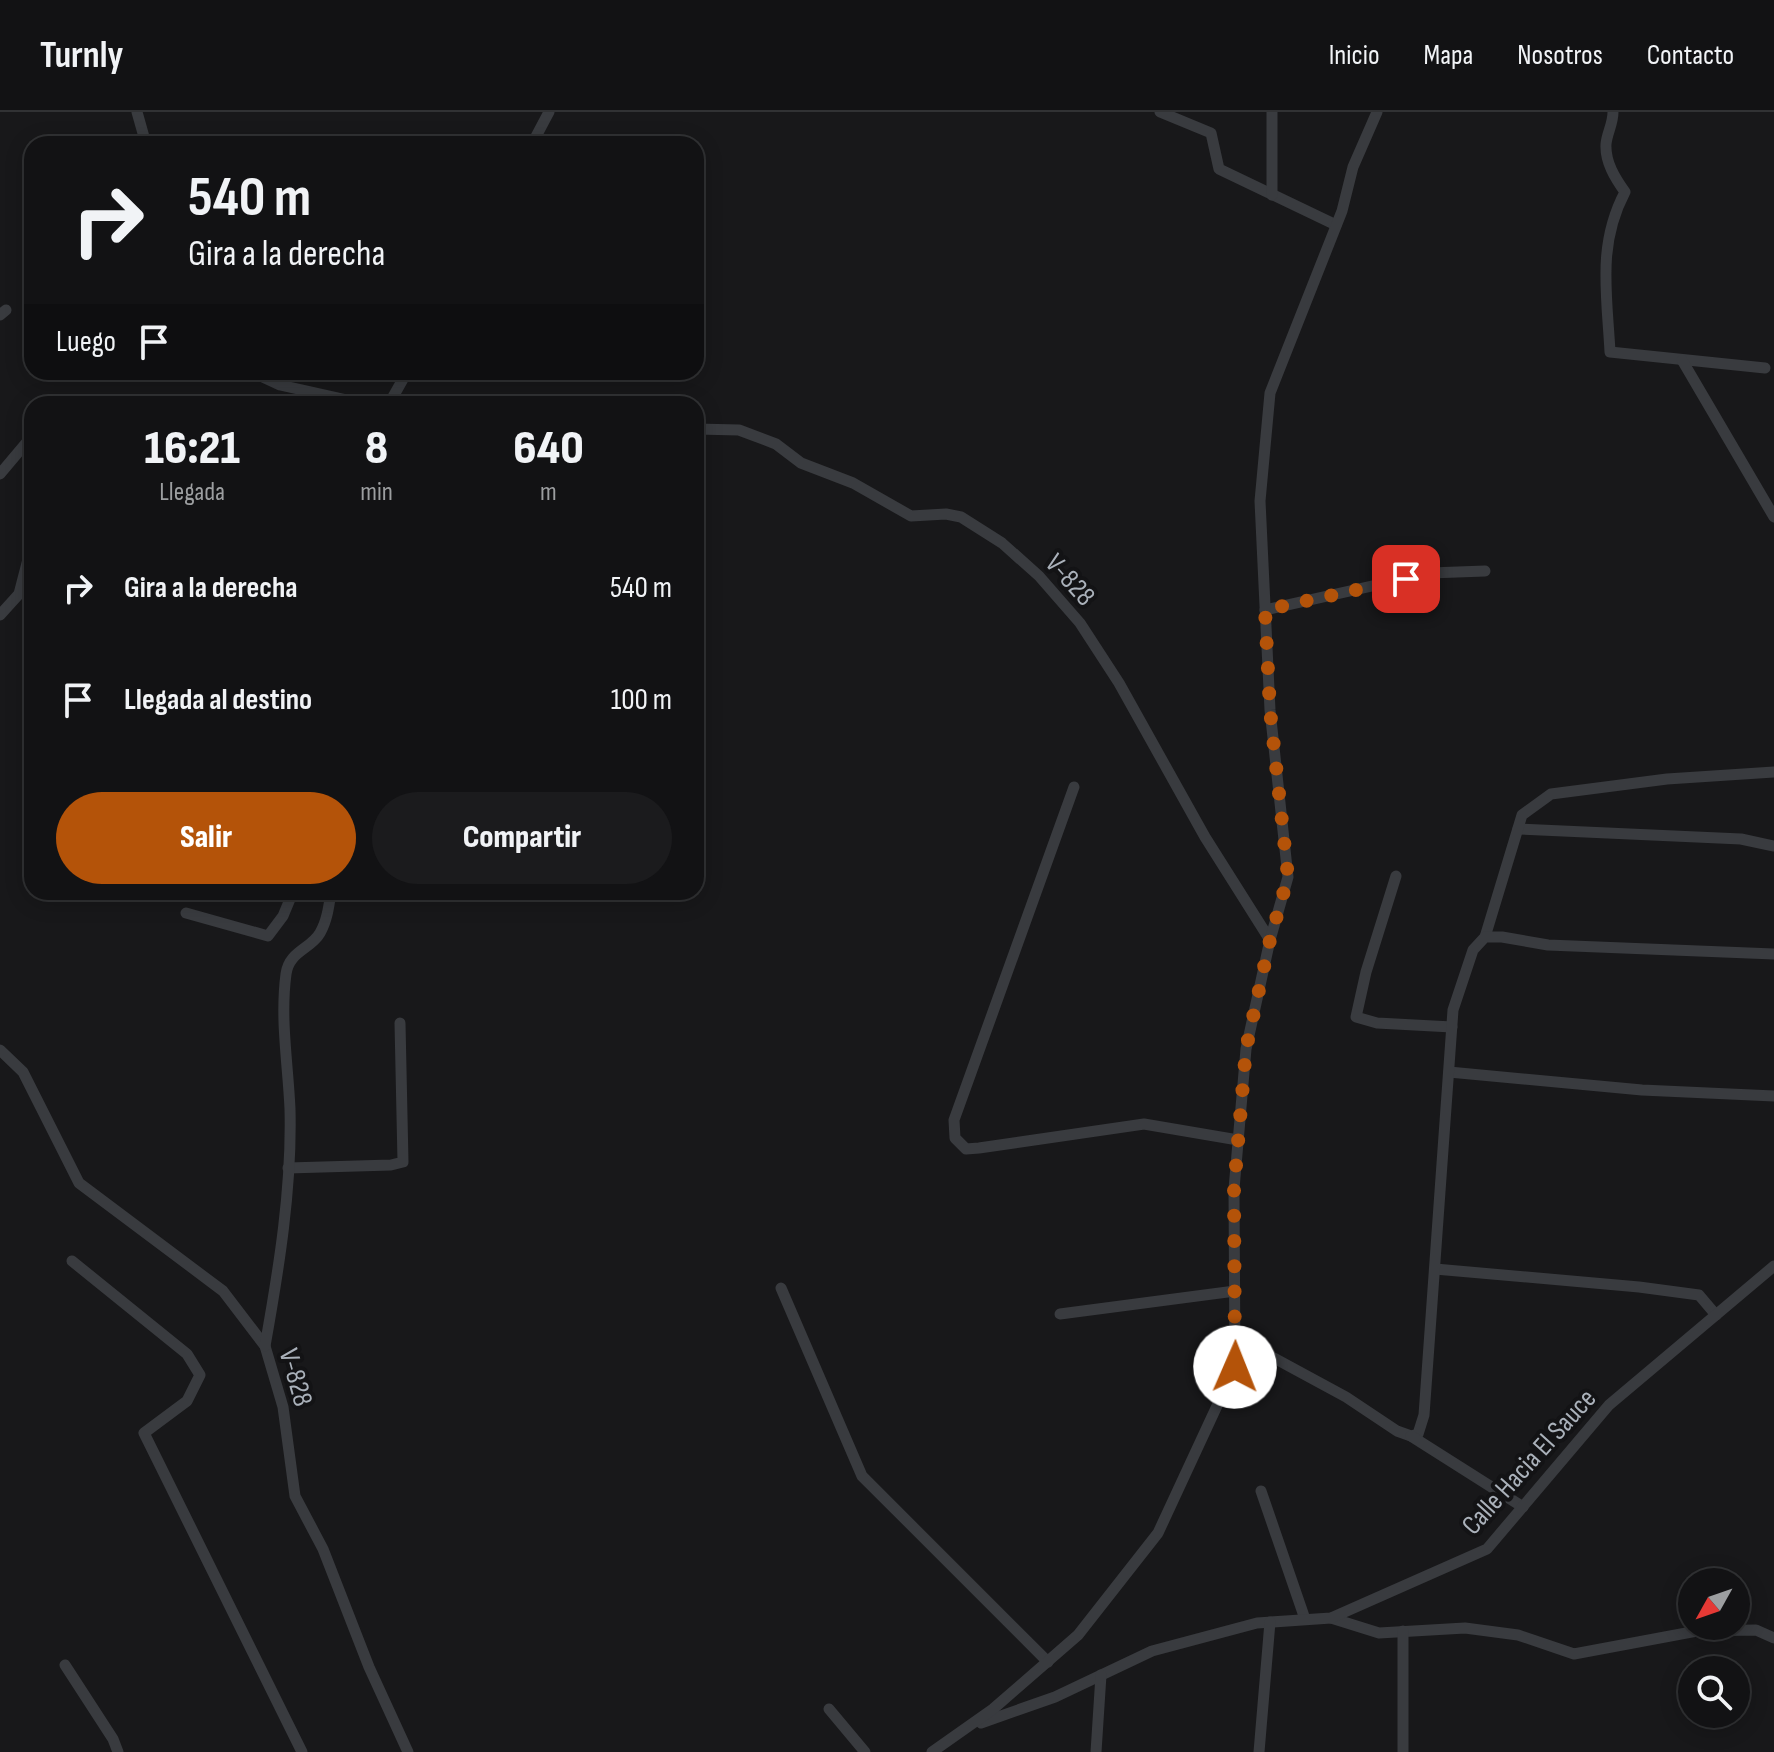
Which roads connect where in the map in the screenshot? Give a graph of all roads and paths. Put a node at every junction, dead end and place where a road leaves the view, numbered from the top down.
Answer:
1 (137, 112) edge
2 (549, 112) edge
3 (1160, 112) edge
4 (1272, 112) edge
5 (1377, 112) edge
6 (1613, 112) edge
7 (144, 136) edge
8 (536, 136) edge
9 (1272, 195) junction
10 (1336, 225) junction
11 (1682, 360) junction
12 (1765, 368) dead end
13 (269, 380) edge
14 (329, 396) edge
15 (704, 429) edge
16 (24, 446) edge
17 (0, 474) edge
18 (1774, 517) edge
19 (1485, 571) dead end
20 (24, 575) edge
21 (1265, 610) junction
22 (0, 615) edge
23 (1774, 772) edge
24 (1074, 787) dead end
25 (1518, 829) junction
26 (1774, 846) edge
27 (1396, 876) dead end
28 (290, 900) edge
29 (330, 900) edge
30 (186, 913) dead end
31 (1485, 937) junction
32 (1270, 940) junction
33 (1774, 954) edge
34 (400, 1023) dead end
35 (1452, 1027) junction
36 (0, 1050) edge
37 (1449, 1072) junction
38 (1774, 1096) edge
39 (1238, 1140) junction
40 (288, 1168) junction
41 (72, 1261) dead end
42 (1774, 1266) edge
43 (1435, 1269) junction
44 (781, 1288) dead end
45 (1235, 1291) junction
46 (1060, 1314) dead end
47 (1716, 1315) junction
48 (265, 1346) junction
49 (1235, 1355) junction
50 (1411, 1436) junction
51 (1261, 1491) dead end
52 (1523, 1507) junction
53 (1331, 1618) junction
54 (1305, 1619) junction
55 (1270, 1622) junction
56 (1756, 1630) junction
57 (1403, 1631) junction
58 (1774, 1638) edge
59 (1774, 1647) edge
60 (1048, 1662) junction
61 (65, 1665) dead end
62 (1101, 1675) junction
63 (829, 1709) dead end
64 (966, 1729) junction
65 (118, 1752) edge
66 (302, 1752) edge
67 (408, 1752) edge
68 (865, 1752) edge
69 (932, 1752) edge
70 (1096, 1752) edge
71 (1259, 1752) edge
72 (1403, 1752) edge

1 - 7 street
2 - 8 street
3 - 9 street
4 - 9 street
5 - 10 street
6 - 11 street
9 - 10 street
10 - 21 street
11 - 12 street
11 - 18 street
13 - 14 street
15 - 32 street, V-828
16 - 17 street
19 - 21 street
20 - 22 street
21 - 32 street
23 - 25 street
24 - 39 street
25 - 26 street
25 - 31 street
27 - 35 street
28 - 30 street
29 - 40 street
31 - 33 street
31 - 35 street
32 - 39 street
34 - 40 street
35 - 37 street
36 - 48 street, V-828
37 - 38 street
37 - 43 street
39 - 45 street
40 - 48 street
41 - 66 street
42 - 47 street, Calle Hacia El Sauce
43 - 47 street
43 - 50 street
44 - 60 street
45 - 46 street
45 - 49 street
47 - 52 street, Calle Hacia El Sauce
48 - 67 street, V-828
49 - 50 street
49 - 60 street
50 - 52 street
51 - 54 street
52 - 53 street, Calle Hacia El Sauce
53 - 54 street, Calle Hacia El Sauce
53 - 57 street
54 - 55 street, Calle Hacia El Sauce
55 - 62 street, Calle Hacia El Sauce
55 - 71 street
56 - 57 street
56 - 58 street
56 - 59 street
57 - 72 street
60 - 64 street
61 - 65 street
62 - 64 street, Calle Hacia El Sauce
62 - 70 street
63 - 68 street
64 - 69 street

